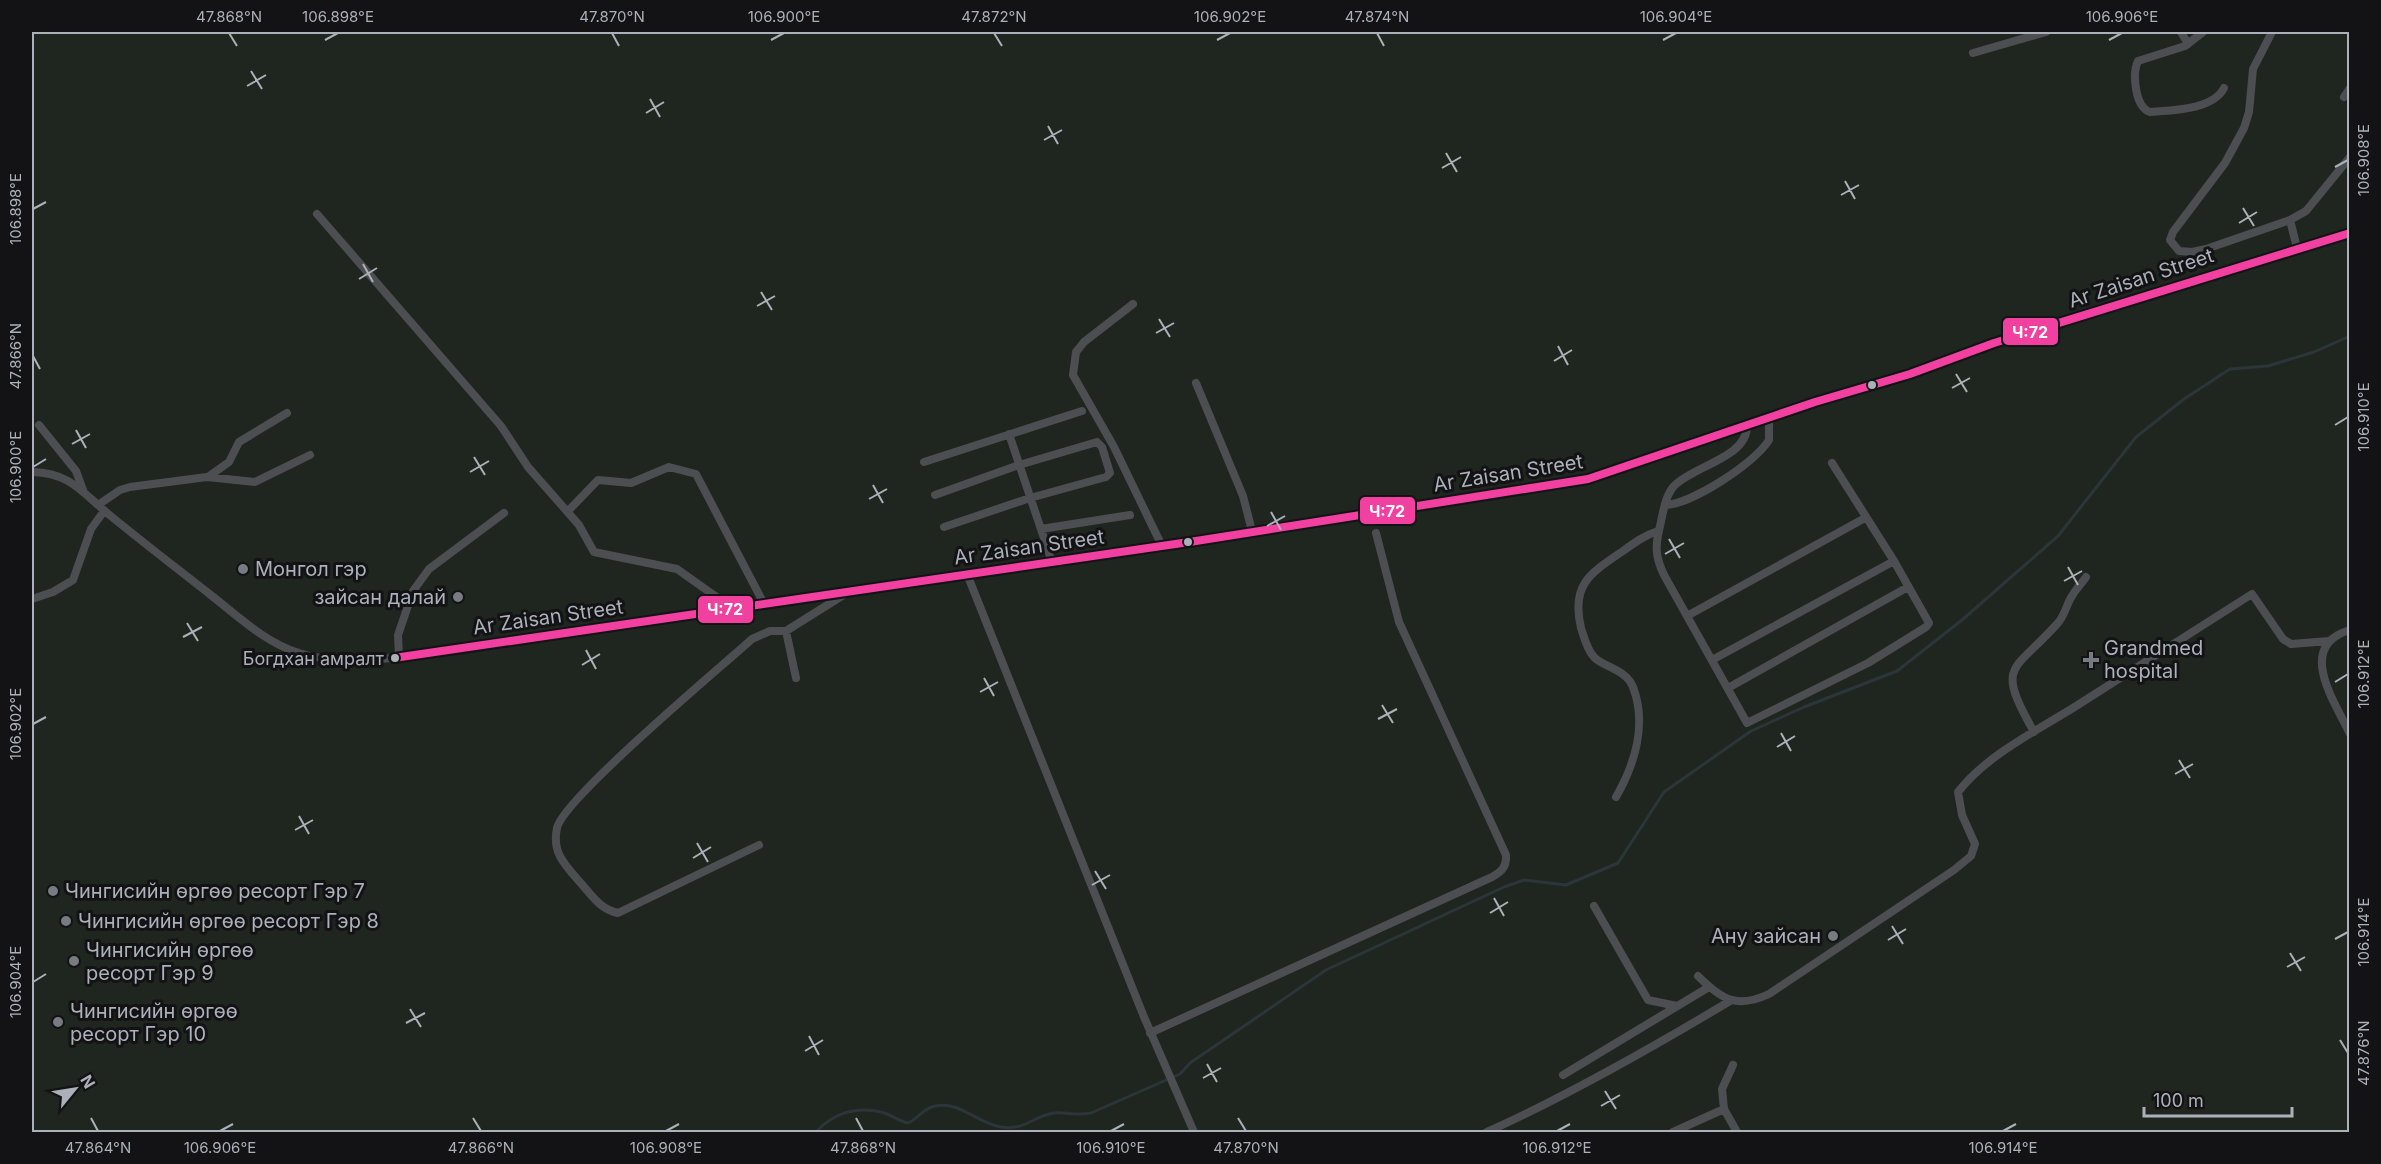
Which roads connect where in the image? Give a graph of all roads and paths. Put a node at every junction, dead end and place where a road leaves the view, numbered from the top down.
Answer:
1 (2046, 32) edge
2 (2181, 32) edge
3 (2203, 32) edge
4 (2272, 32) edge
5 (2188, 44) junction
6 (1973, 53) dead end
7 (2224, 87) dead end
8 (2349, 88) edge
9 (2344, 96) dead end
10 (2349, 157) edge
11 (316, 214) dead end
12 (2290, 220) junction
13 (2349, 233) edge
14 (2296, 248) junction
15 (1133, 304) dead end
16 (1196, 383) dead end
17 (1082, 411) dead end
18 (287, 413) dead end
19 (1770, 419) junction
20 (39, 425) dead end
21 (1747, 427) junction
22 (1009, 434) junction
23 (310, 455) dead end
24 (924, 462) dead end
25 (1832, 463) dead end
26 (1019, 465) junction
27 (32, 472) edge
28 (207, 477) junction
29 (83, 491) junction
30 (935, 495) dead end
31 (1030, 498) junction
32 (1665, 506) junction
33 (101, 508) junction
34 (568, 511) junction
35 (504, 513) dead end
36 (1130, 515) dead end
37 (1864, 518) junction
38 (944, 526) dead end
39 (1041, 529) junction
40 (1252, 531) junction
41 (1658, 531) junction
42 (1376, 533) dead end
43 (1162, 546) junction
44 (1894, 561) junction
45 (1052, 562) junction
46 (967, 574) junction
47 (2086, 577) dead end
48 (1908, 587) junction
49 (851, 590) junction
50 (32, 598) edge
51 (763, 602) junction
52 (732, 608) junction
53 (1687, 616) junction
54 (2349, 630) edge
55 (786, 631) junction
56 (2329, 641) junction
57 (397, 657) junction
58 (1712, 660) junction
59 (796, 678) dead end
60 (1728, 688) junction
61 (2034, 732) junction
62 (2349, 734) edge
63 (1616, 797) dead end
64 (759, 845) dead end
65 (1594, 906) dead end
66 (1698, 975) dead end
67 (1709, 987) junction
68 (1730, 1001) junction
69 (1677, 1006) junction
70 (1150, 1033) junction
71 (1733, 1065) dead end
72 (1563, 1075) dead end
73 (1724, 1109) junction
74 (1194, 1132) edge
75 (1486, 1132) edge
76 (1673, 1132) edge
77 (1737, 1132) edge

1 - 6 street
2 - 5 street
3 - 5 street
4 - 12 street
5 - 7 street
8 - 9 street
10 - 12 street
11 - 34 street
12 - 14 street
13 - 14 street, Ar Zaisan Street
14 - 19 street, Ar Zaisan Street
15 - 43 street
16 - 40 street
17 - 22 street
18 - 28 street
19 - 21 street, Ar Zaisan Street
19 - 32 street
20 - 29 street
21 - 32 street
21 - 40 street, Ar Zaisan Street
22 - 24 street
22 - 26 street
23 - 28 street
25 - 37 street
26 - 30 street
26 - 31 street
26 - 31 street
27 - 29 street
28 - 33 street
29 - 33 street
31 - 38 street
31 - 39 street
32 - 41 street
33 - 50 street
33 - 57 street
34 - 51 street
34 - 52 street
35 - 57 street
36 - 39 street
37 - 44 street
37 - 53 street
39 - 45 street
40 - 43 street, Ar Zaisan Street
41 - 53 street
41 - 63 street
42 - 70 street
43 - 45 street, Ar Zaisan Street
44 - 48 street
44 - 58 street
45 - 46 street, Ar Zaisan Street
46 - 49 street, Ar Zaisan Street
46 - 70 street
47 - 61 street
48 - 60 street
48 - 60 street
49 - 51 street, Ar Zaisan Street
49 - 55 street
51 - 52 street, Ar Zaisan Street
52 - 57 street, Ar Zaisan Street
53 - 58 street
54 - 56 street
55 - 59 street
55 - 64 street
56 - 61 street
56 - 62 street
58 - 60 street
61 - 68 street
65 - 69 street
66 - 67 street
67 - 68 street
67 - 69 street
68 - 75 street
69 - 72 street
70 - 74 street
71 - 73 street
73 - 76 street
73 - 77 street

